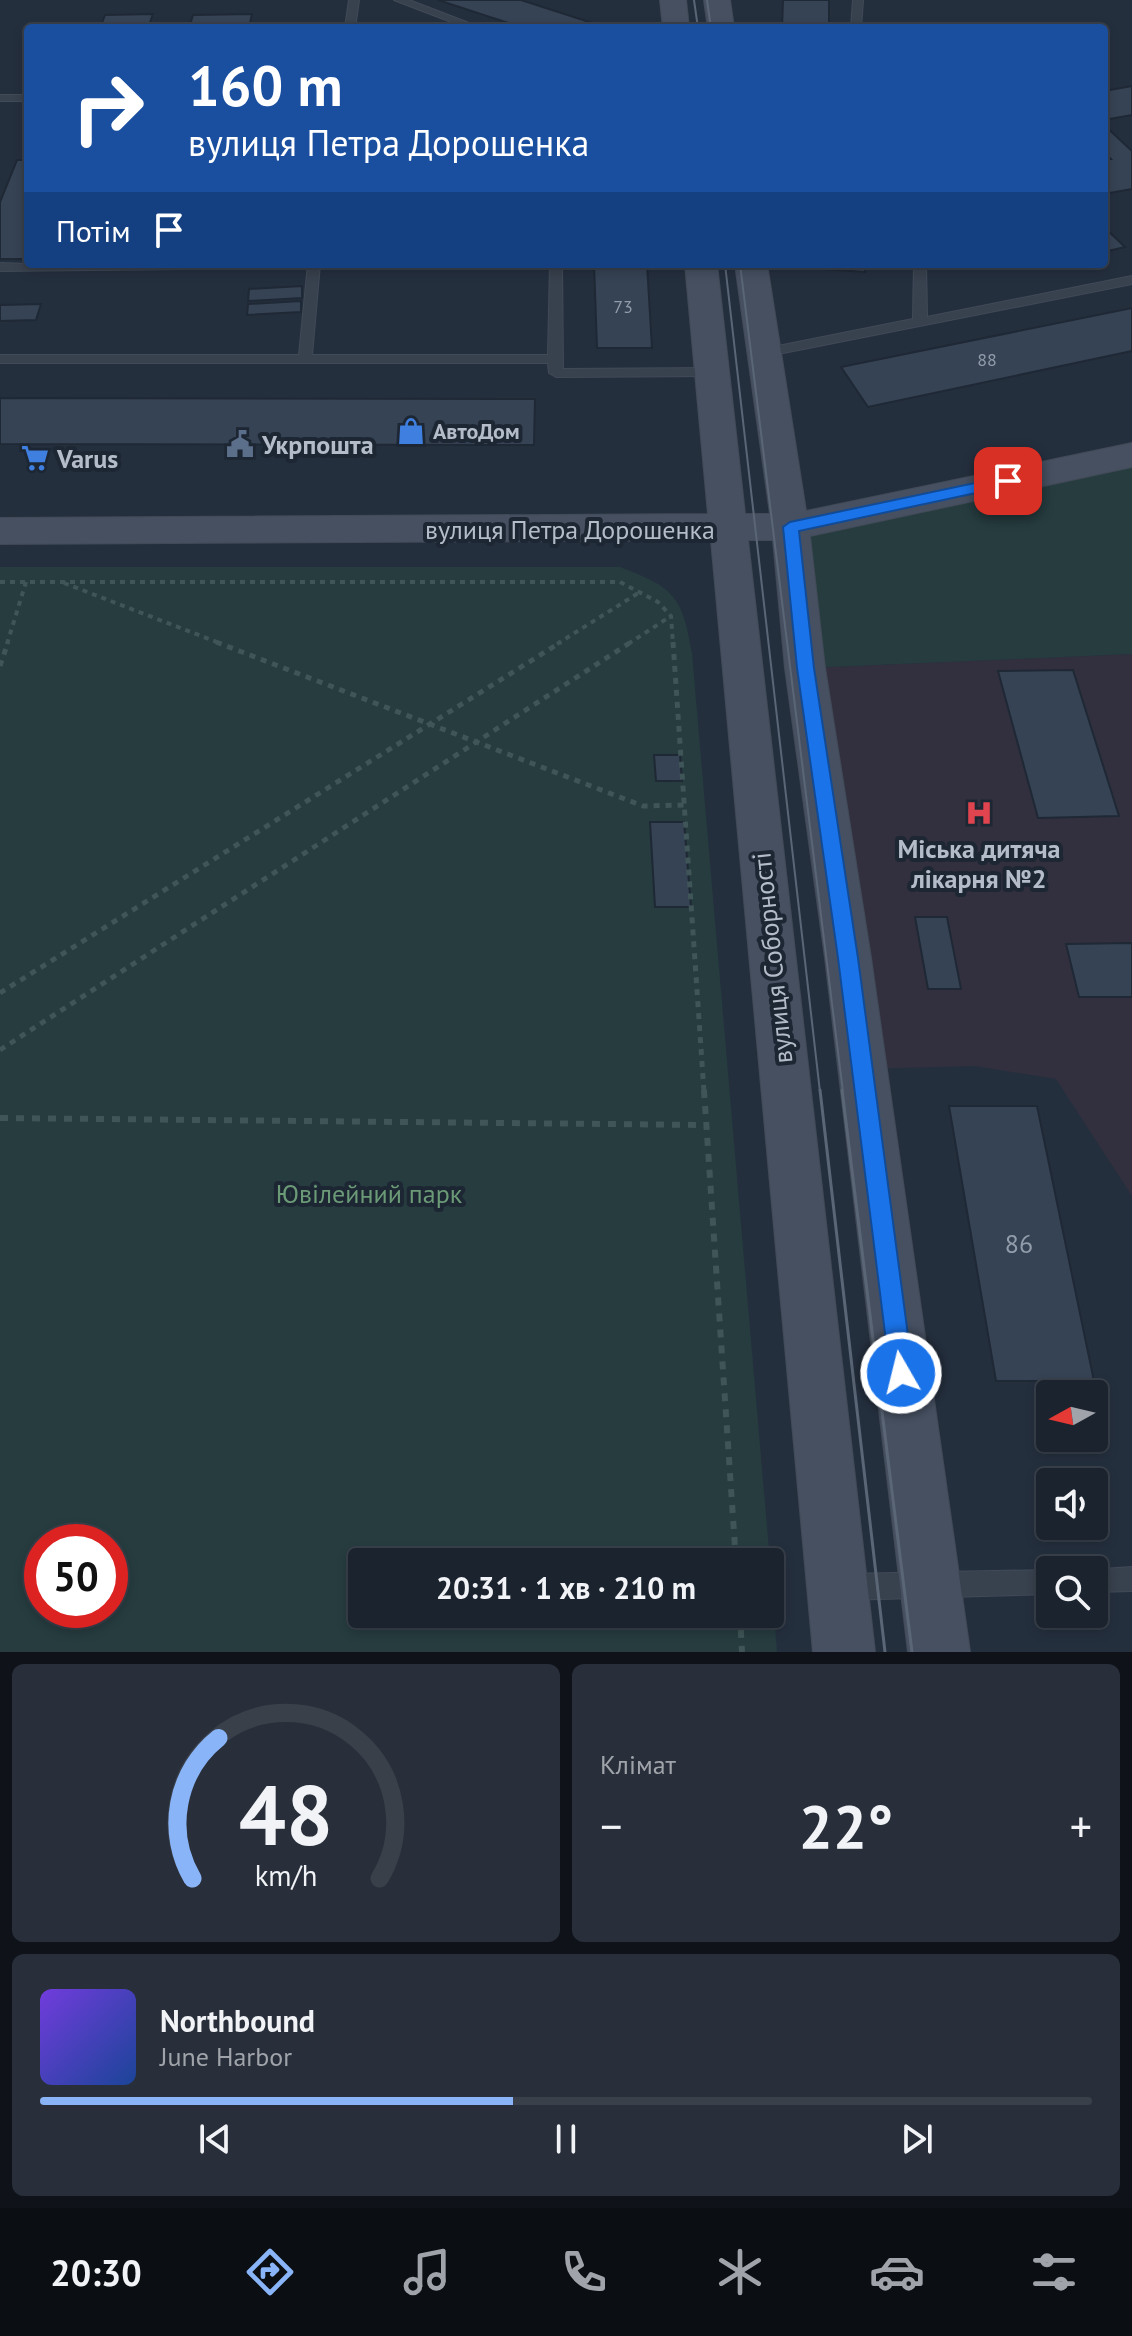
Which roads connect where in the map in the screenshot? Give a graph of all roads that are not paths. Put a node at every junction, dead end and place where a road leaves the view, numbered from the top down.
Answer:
1 (354, 0) edge
2 (399, 0) edge
3 (673, 0) edge
4 (717, 0) edge
5 (858, 0) edge
6 (351, 24) edge
7 (466, 24) edge
8 (676, 24) edge
9 (720, 24) edge
10 (856, 24) edge
11 (0, 98) edge
12 (24, 98) edge
13 (0, 267) edge
14 (24, 267) edge
15 (314, 268) edge
16 (556, 268) edge
17 (701, 268) edge
18 (752, 268) edge
19 (920, 268) edge
20 (1132, 280) edge
21 (920, 322) junction
22 (763, 353) junction
23 (0, 359) edge
24 (305, 359) junction
25 (555, 359) junction
26 (712, 372) junction
27 (1132, 455) edge
28 (790, 527) junction
29 (728, 529) junction
30 (0, 531) edge
31 (1132, 1579) edge
32 (1108, 1580) edge
33 (1036, 1582) edge
34 (930, 1585) junction
35 (837, 1588) junction
36 (844, 1652) edge
37 (939, 1652) edge

1 - 6 lane
2 - 7 lane
3 - 8 main road
4 - 9 main road
5 - 10 lane
11 - 12 lane
13 - 14 lane
15 - 24 lane
16 - 25 lane
17 - 26 main road, вулиця Соборності
18 - 22 main road
19 - 21 lane
20 - 21 lane
21 - 22 lane
22 - 28 main road
23 - 24 lane
24 - 25 lane
25 - 26 lane
26 - 29 main road, вулиця Соборності
27 - 28 main road, вулиця Петра Дорошенка
28 - 29 main road, вулиця Петра Дорошенка
28 - 34 main road
29 - 30 main road, вулиця Петра Дорошенка
29 - 35 main road, вулиця Соборності
31 - 32 lane
33 - 34 lane
34 - 35 lane
34 - 37 main road
35 - 36 main road, вулиця Соборності

